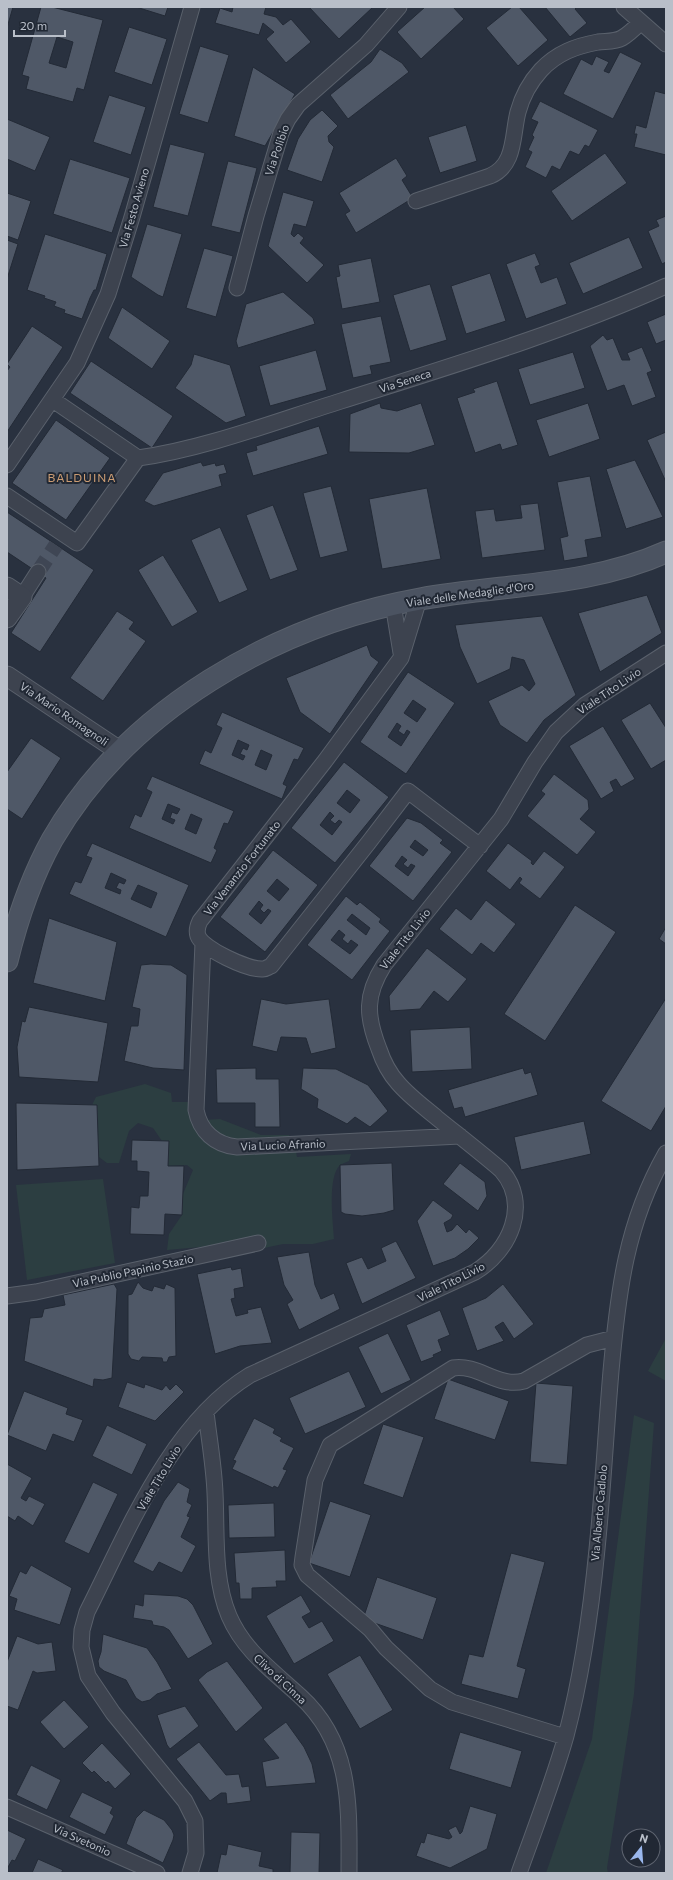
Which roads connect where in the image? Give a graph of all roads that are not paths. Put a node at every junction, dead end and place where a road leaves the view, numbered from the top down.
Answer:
1 (192, 7) edge
2 (399, 7) edge
3 (628, 8) edge
4 (646, 27) junction
5 (666, 44) edge
6 (416, 201) dead end
7 (666, 286) edge
8 (237, 288) dead end
9 (53, 400) junction
10 (138, 458) junction
11 (7, 465) edge
12 (7, 496) edge
13 (666, 552) edge
14 (38, 572) tunnel mouth
15 (14, 592) edge
16 (419, 599) junction
17 (393, 604) junction
18 (7, 618) edge
19 (666, 653) edge
20 (402, 658) junction
21 (7, 676) edge
22 (121, 752) junction
23 (480, 846) junction
24 (203, 943) junction
25 (7, 962) edge
26 (460, 1136) junction
27 (666, 1153) edge
28 (258, 1244) dead end
29 (7, 1296) edge
30 (614, 1338) junction
31 (206, 1412) junction
32 (565, 1737) junction
33 (7, 1807) edge
34 (157, 1873) edge
35 (190, 1873) edge
36 (349, 1873) edge
37 (519, 1873) edge

1 - 9 street, Via Festo Avieno
2 - 8 street, Via Polibio
3 - 4 street
4 - 5 street
4 - 6 street
7 - 10 street, Via Seneca
9 - 10 street
9 - 11 street, Via Festo Avieno
10 - 12 street
13 - 16 main road, Viale delle Medaglie d'Oro
14 - 15 street
15 - 18 street
16 - 17 main road, Viale delle Medaglie d'Oro
16 - 20 street, Via Venanzio Fortunato
17 - 20 street
17 - 22 main road, Viale delle Medaglie d'Oro
19 - 23 street, Viale Tito Livio
20 - 24 street, Via Venanzio Fortunato
21 - 22 street, Via Mario Romagnoli
22 - 25 main road, Viale delle Medaglie d'Oro
23 - 24 street
23 - 26 street, Viale Tito Livio
24 - 26 street, Via Lucio Afranio
26 - 31 street, Viale Tito Livio
27 - 30 street, Via Alberto Cadlolo
28 - 29 street, Via Publio Papinio Stazio
30 - 32 street, Via Alberto Cadlolo
30 - 32 street
31 - 35 street, Viale Tito Livio
31 - 36 street, Clivo di Cinna
32 - 37 street, Via Alberto Cadlolo
33 - 34 street, Via Svetonio

